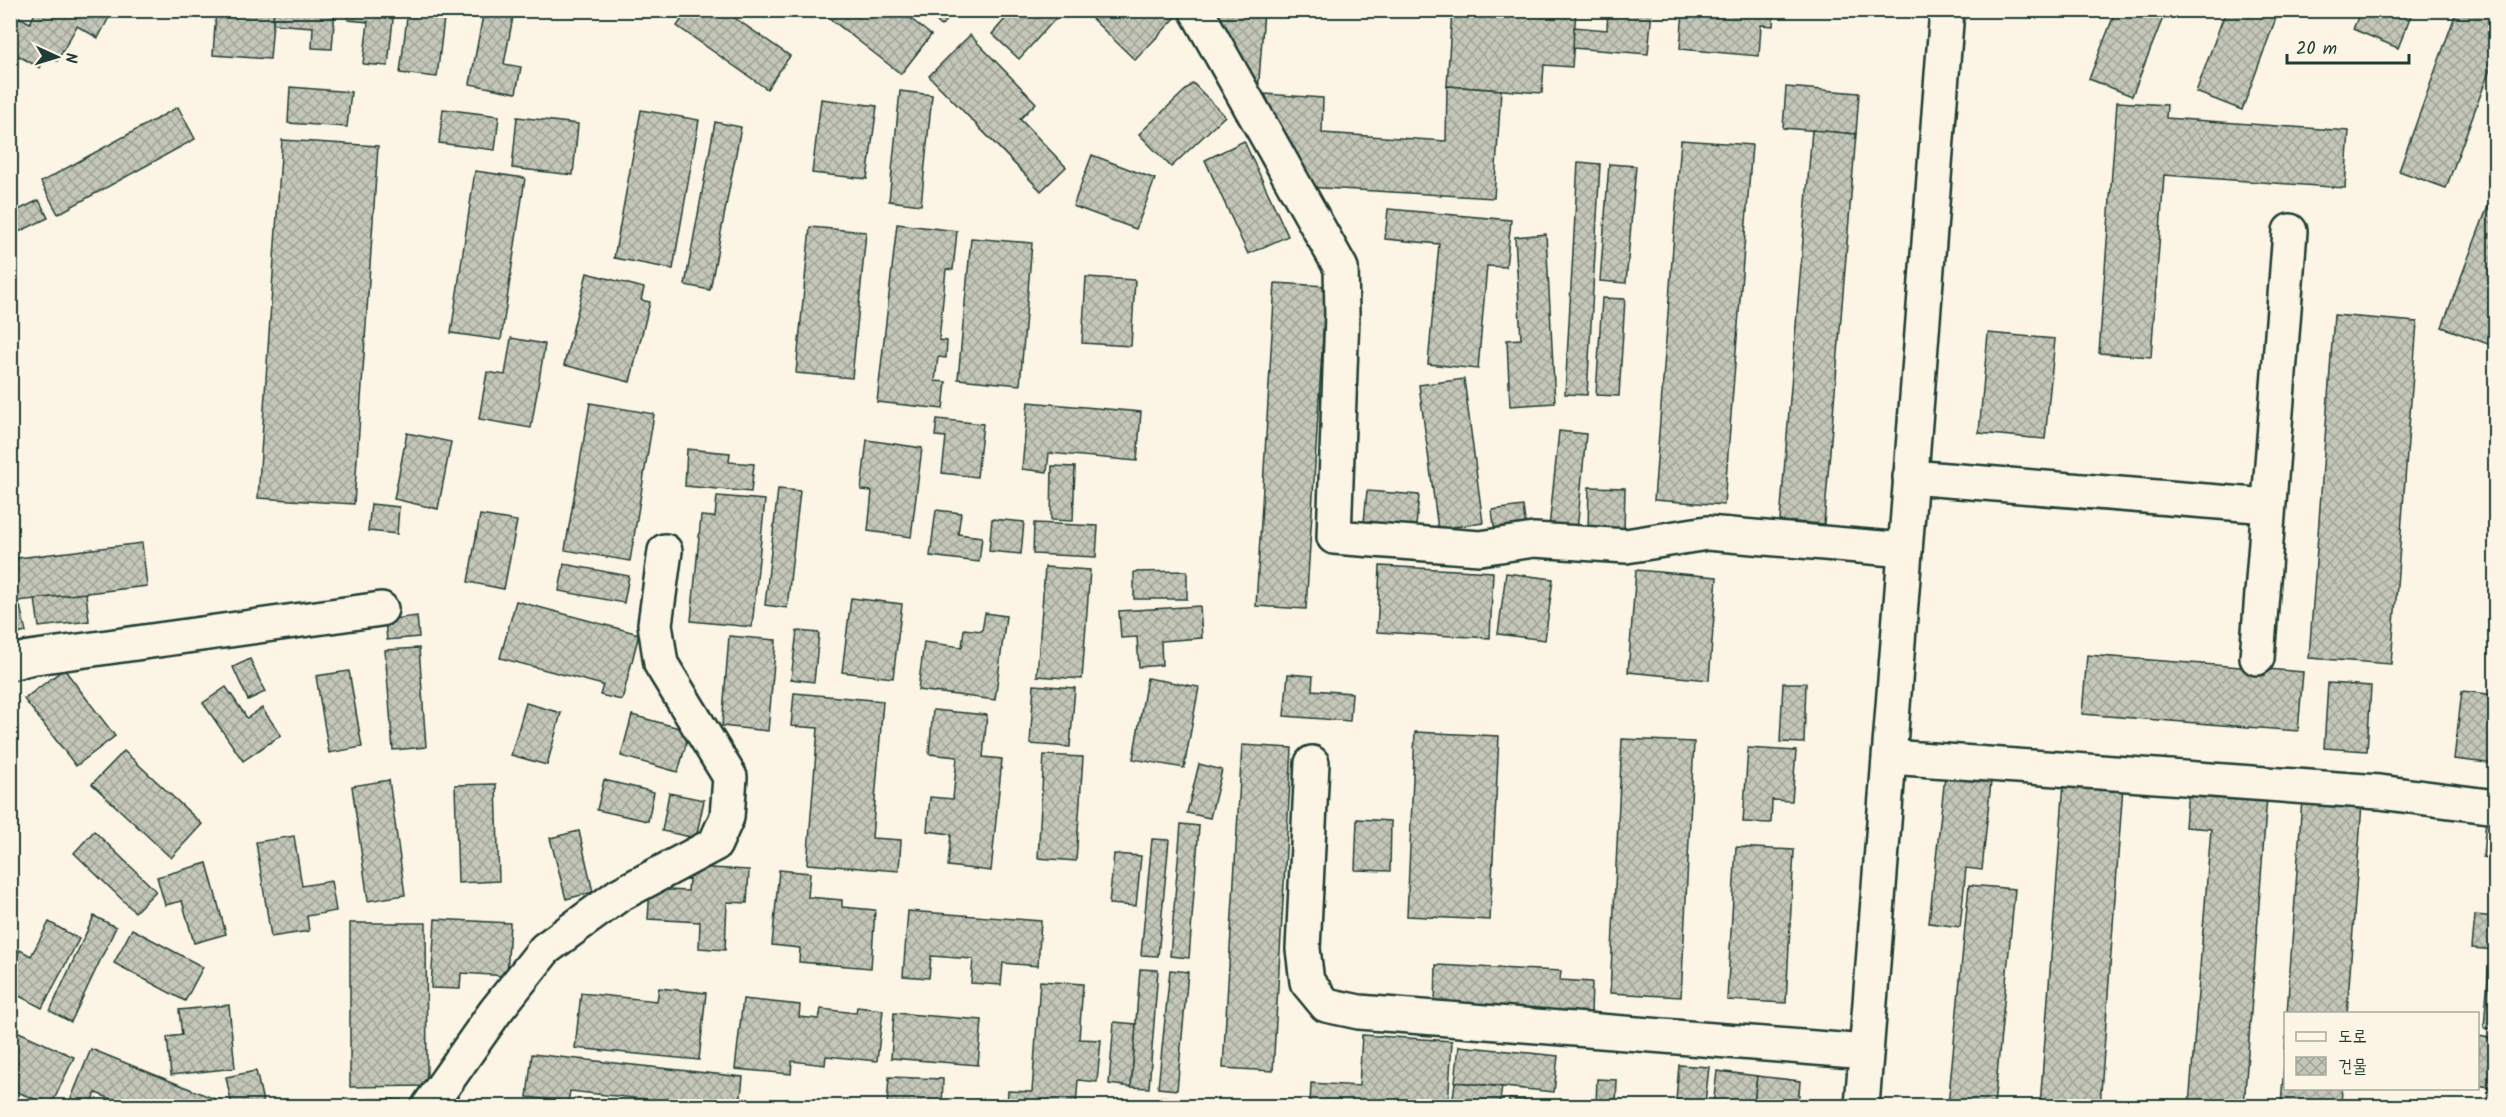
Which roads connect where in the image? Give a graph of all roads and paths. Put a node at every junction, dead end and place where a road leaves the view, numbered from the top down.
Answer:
1 (1196, 10) edge
2 (1947, 10) edge
3 (2290, 231) dead end
4 (1910, 477) junction
5 (2268, 506) junction
6 (1905, 550) junction
7 (665, 551) dead end
8 (381, 609) dead end
9 (2257, 658) dead end
10 (10, 663) edge
11 (1890, 758) junction
12 (1312, 763) dead end
13 (2496, 807) edge
14 (1866, 1052) junction
15 (429, 1107) edge
16 (1862, 1107) edge

1 - 6 street
2 - 4 street
3 - 5 street
4 - 5 street
4 - 6 street
5 - 9 street
6 - 11 street
7 - 15 street
8 - 10 street
11 - 13 street
11 - 14 street
12 - 14 street
14 - 16 street

